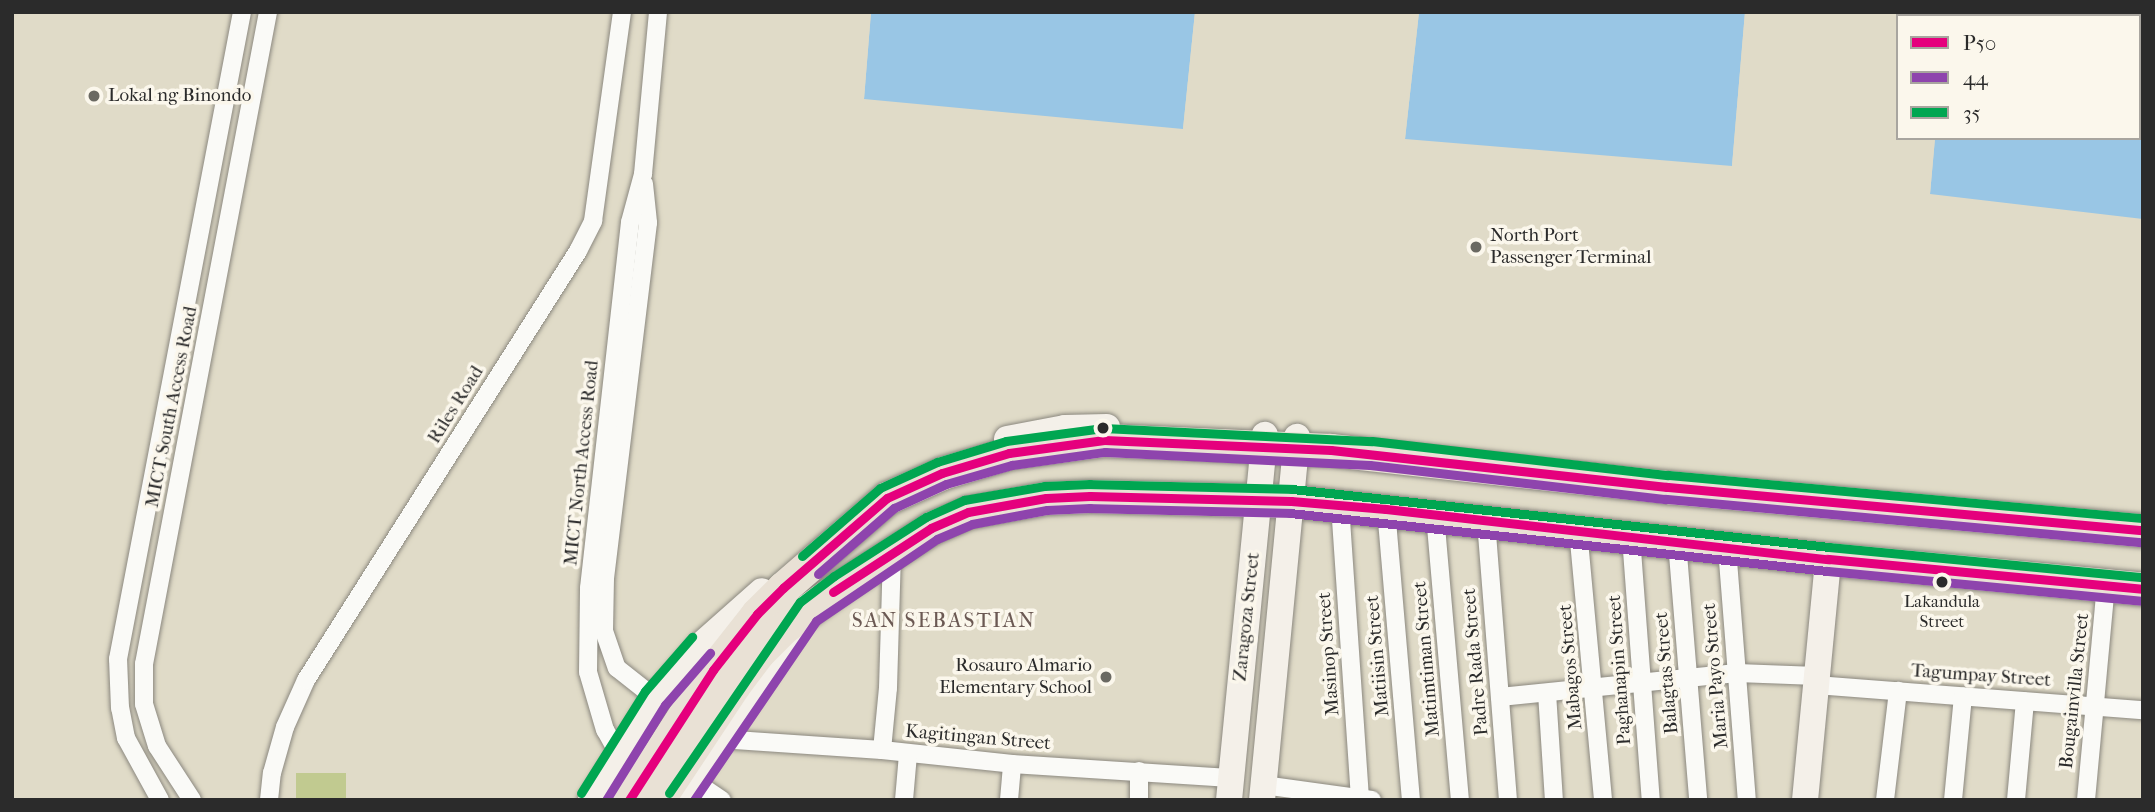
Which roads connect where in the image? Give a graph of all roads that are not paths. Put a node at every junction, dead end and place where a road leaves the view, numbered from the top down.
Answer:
1 (242, 12) edge
2 (268, 12) edge
3 (622, 12) edge
4 (658, 12) edge
5 (643, 174) junction
6 (1289, 443) junction
7 (1275, 501) junction
8 (1340, 505) junction
9 (1386, 509) junction
10 (1435, 515) junction
11 (1486, 520) junction
12 (1578, 530) junction
13 (2143, 530) edge
14 (1631, 537) junction
15 (1677, 542) junction
16 (1727, 548) junction
17 (892, 554) junction
18 (1828, 559) junction
19 (2106, 586) junction
20 (2143, 589) edge
21 (807, 612) junction
22 (1737, 673) junction
23 (724, 678) junction
24 (1688, 678) junction
25 (1817, 680) junction
26 (1642, 683) junction
27 (1595, 688) junction
28 (1898, 691) junction
29 (1547, 693) junction
30 (1963, 696) junction
31 (1500, 697) junction
32 (654, 698) junction
33 (2025, 701) junction
34 (2094, 706) junction
35 (2143, 710) edge
36 (720, 739) junction
37 (882, 750) junction
38 (618, 753) junction
39 (908, 754) junction
40 (1012, 764) junction
41 (172, 770) junction
42 (1139, 771) junction
43 (150, 784) junction
44 (1230, 789) edge
45 (685, 790) edge
46 (1262, 792) edge
47 (1315, 796) edge
48 (1364, 799) edge
49 (160, 800) edge
50 (192, 800) edge
51 (269, 800) edge
52 (591, 800) edge
53 (629, 800) edge
54 (658, 800) edge
55 (722, 800) edge
56 (904, 800) edge
57 (1009, 800) edge
58 (1139, 800) edge
59 (1411, 800) edge
60 (1460, 800) edge
61 (1508, 800) edge
62 (1554, 800) edge
63 (1603, 800) edge
64 (1651, 800) edge
65 (1698, 800) edge
66 (1747, 800) edge
67 (1805, 800) edge
68 (1885, 800) edge
69 (1953, 800) edge
70 (2016, 800) edge
71 (2086, 800) edge

1 - 43 street, MICT South Access Road
2 - 41 street, MICT South Access Road
3 - 51 street, Riles Road
4 - 5 street, MICT North Access Road
5 - 32 street, MICT North Access Road
5 - 38 street, MICT North Access Road
6 - 7 main road, Zaragoza Street
6 - 13 highway
6 - 23 highway
6 - 32 main road
7 - 8 highway
7 - 17 highway
7 - 44 main road, Zaragoza Street
7 - 46 main road, Zaragoza Street
8 - 9 highway
8 - 48 street, Masinop Street
9 - 10 highway
9 - 59 street, Matiisin Street
10 - 11 highway
10 - 60 street, Matimtiman Street
11 - 12 highway
11 - 31 street, Padre Rada Street
12 - 14 highway
12 - 27 street, Mabagos Street
14 - 15 highway
14 - 26 street, Paghanapin Street
15 - 16 highway
15 - 24 street, Balagtas Street
16 - 18 highway
16 - 22 street, Maria Payo Street
17 - 21 highway
17 - 37 street
18 - 19 highway
18 - 25 main road
19 - 20 highway
19 - 34 street, Bougainvilla Street
21 - 23 highway
21 - 36 main road
22 - 24 street, Tagumpay Street
22 - 25 street, Tagumpay Street
22 - 66 street, Maria Payo Street
23 - 53 highway
23 - 54 highway
24 - 26 street, Tagumpay Street
24 - 65 street, Balagtas Street
25 - 28 street, Tagumpay Street
25 - 67 main road
26 - 27 street, Tagumpay Street
26 - 64 street, Paghanapin Street
27 - 29 street, Tagumpay Street
27 - 63 street, Mabagos Street
28 - 30 street, Tagumpay Street
28 - 68 street
29 - 31 street, Tagumpay Street
29 - 62 street
30 - 33 street, Tagumpay Street
30 - 69 street
31 - 61 street, Padre Rada Street
32 - 38 main road
33 - 34 street, Tagumpay Street
33 - 70 street
34 - 35 street, Tagumpay Street
34 - 71 street, Bougainvilla Street
36 - 37 street, Kagitingan Street
36 - 45 main road
37 - 39 street, Kagitingan Street
38 - 52 main road
39 - 40 street, Kagitingan Street
39 - 56 street
40 - 42 street, Kagitingan Street
40 - 57 street
41 - 43 street
41 - 50 street, MICT South Access Road
42 - 44 street, Kagitingan Street
42 - 58 street
43 - 49 street, MICT South Access Road
45 - 55 street
46 - 47 street
47 - 48 street

